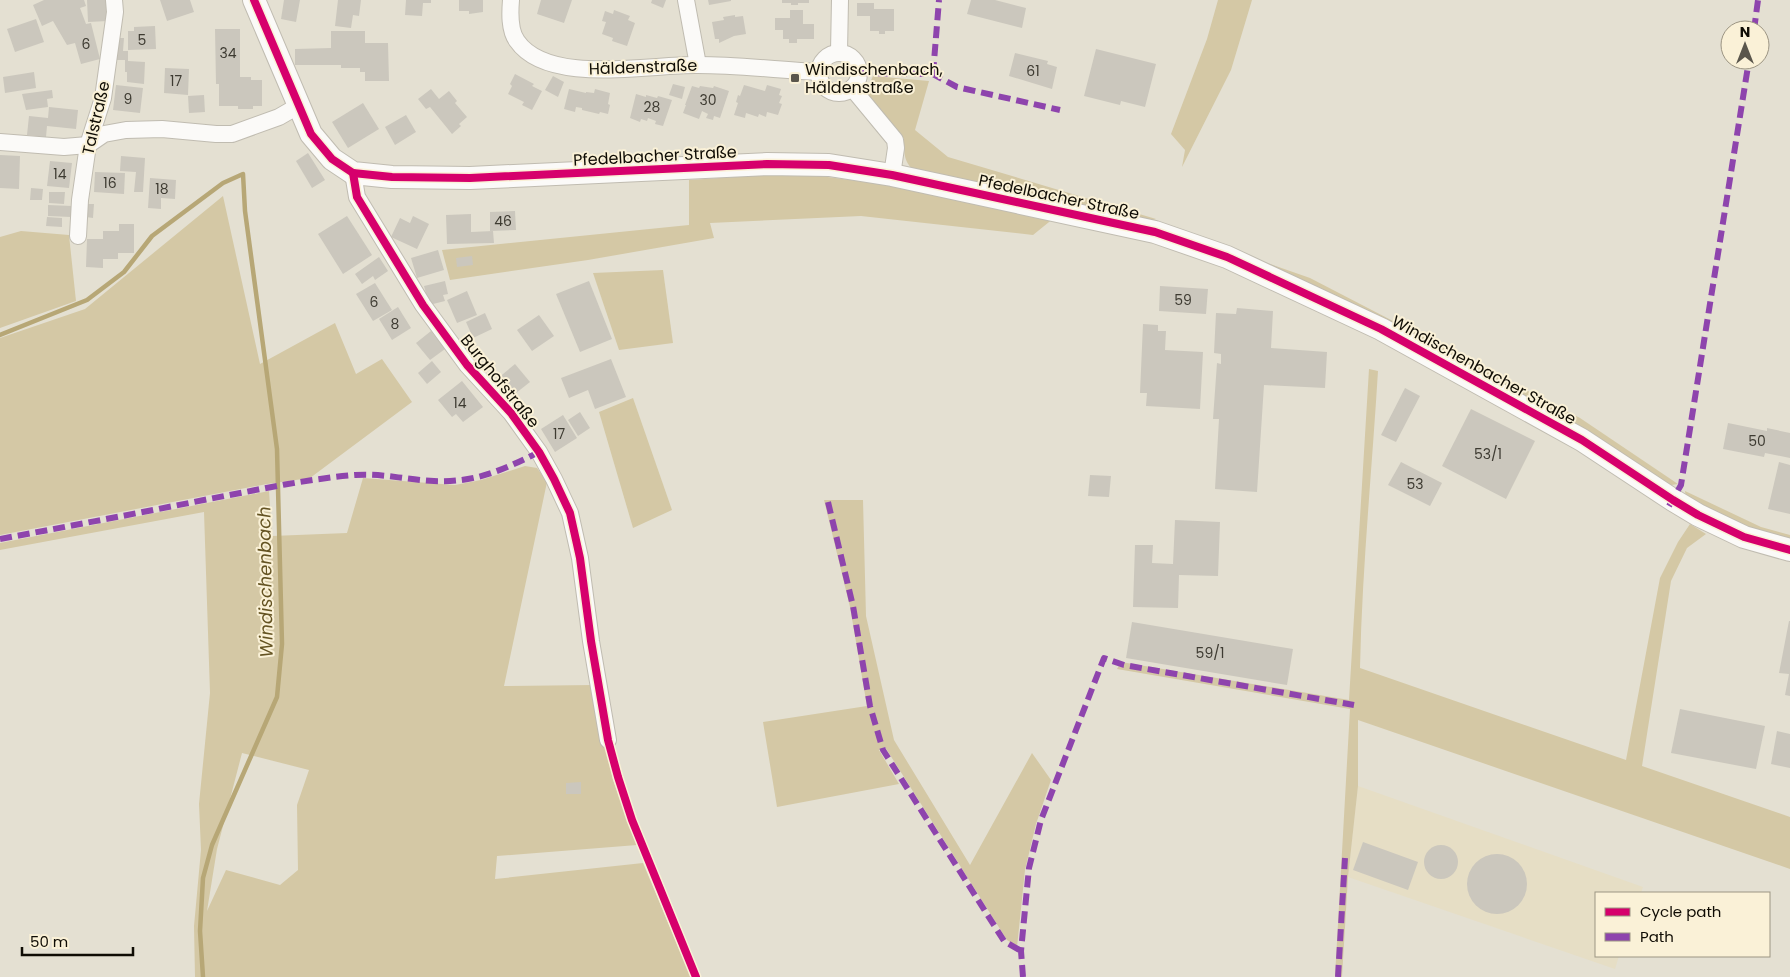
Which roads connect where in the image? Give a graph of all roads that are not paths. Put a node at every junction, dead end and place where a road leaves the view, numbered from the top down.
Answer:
1 (114, 0) edge
2 (254, 0) edge
3 (511, 0) edge
4 (686, 0) edge
5 (840, 0) edge
6 (839, 52) junction
7 (698, 64) junction
8 (819, 72) junction
9 (852, 88) junction
10 (298, 106) junction
11 (0, 142) edge
12 (88, 145) junction
13 (353, 173) junction
14 (892, 175) junction
15 (1155, 232) joint
16 (78, 236) dead end
17 (1790, 550) edge
18 (608, 740) dead end

1 - 12 street, Talstraße
2 - 10 street, Pfedelbacher Straße
3 - 7 street, Häldenstraße
4 - 7 street
5 - 6 street
6 - 8 street
6 - 9 street
7 - 8 street, Häldenstraße
8 - 9 street
9 - 14 street
10 - 12 street
10 - 13 street, Pfedelbacher Straße
11 - 12 street
12 - 16 street, Talstraße
13 - 14 street, Pfedelbacher Straße
13 - 18 street, Burghofstraße
14 - 15 street, Pfedelbacher Straße
15 - 17 street, Windischenbacher Straße

